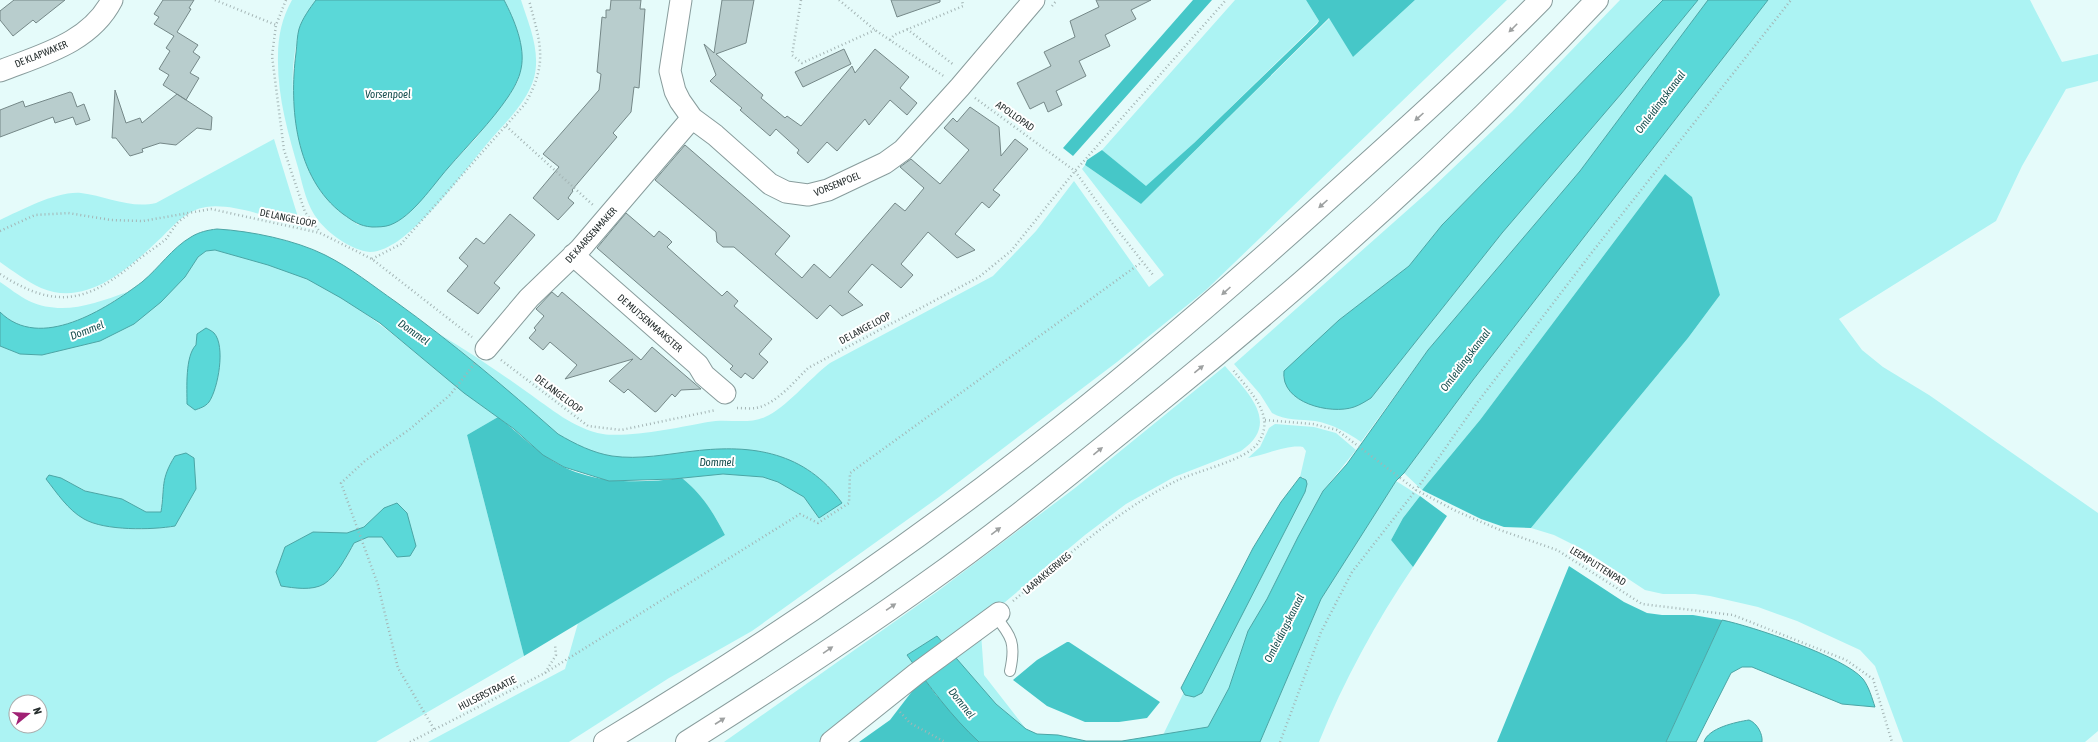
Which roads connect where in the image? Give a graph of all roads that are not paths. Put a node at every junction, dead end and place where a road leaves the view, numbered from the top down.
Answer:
1 (112, 0) edge
2 (681, 0) edge
3 (1034, 0) edge
4 (1541, 0) edge
5 (1597, 0) edge
6 (0, 70) edge
7 (692, 118) junction
8 (573, 255) junction
9 (483, 354) road end
10 (726, 404) road end
11 (997, 614) joint
12 (1010, 671) dead end
13 (605, 742) edge
14 (687, 742) edge
15 (831, 742) edge

1 - 6 street, DE KLAPWAKER
2 - 7 street, VORSENPOEL
3 - 7 street, VORSENPOEL
4 -> 13 highway
14 -> 5 highway
7 - 8 street, DE KAARSENMAKER
8 - 9 street, DE KAARSENMAKER
8 - 10 street, DE MUTSENMAAKSTER
11 - 12 lane
11 - 15 street

